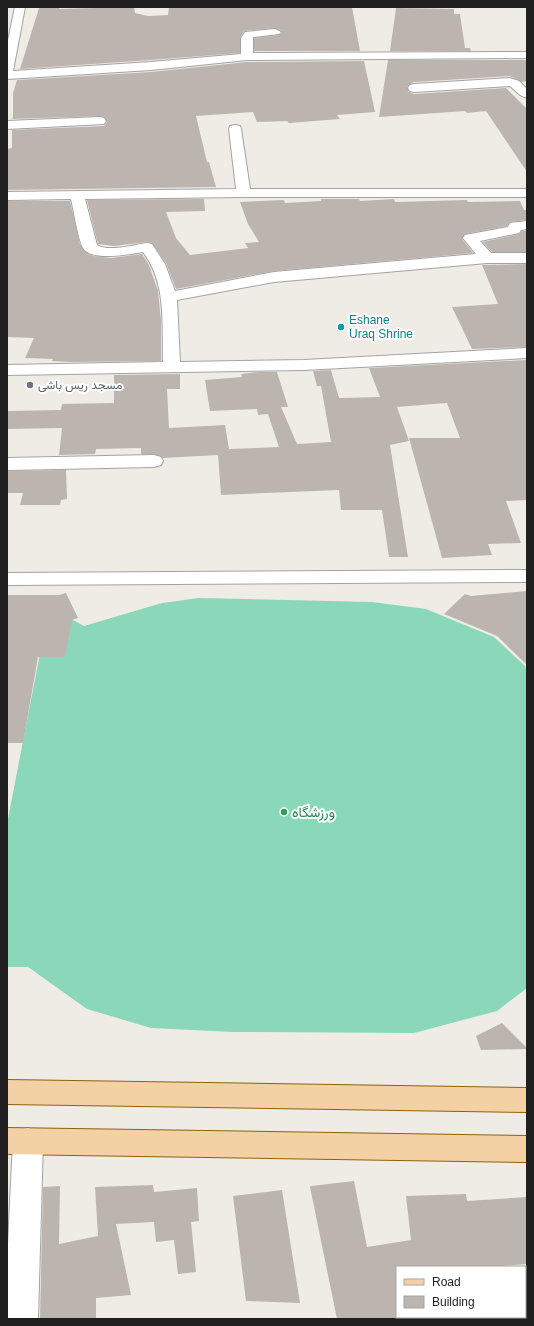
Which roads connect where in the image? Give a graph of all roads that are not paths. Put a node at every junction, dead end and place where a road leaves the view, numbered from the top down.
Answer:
1 (20, 7) edge
2 (12, 21) edge
3 (275, 32) dead end
4 (527, 55) edge
5 (247, 57) junction
6 (7, 74) edge
7 (414, 88) dead end
8 (527, 94) edge
9 (100, 121) dead end
10 (7, 125) edge
11 (235, 129) dead end
12 (244, 193) junction
13 (527, 193) edge
14 (77, 194) junction
15 (7, 196) edge
16 (527, 226) edge
17 (487, 258) junction
18 (527, 258) edge
19 (169, 297) junction
20 (527, 353) edge
21 (172, 368) junction
22 (7, 370) edge
23 (154, 461) dead end
24 (7, 464) edge
25 (527, 576) edge
26 (7, 580) edge
27 (7, 1092) edge
28 (527, 1100) edge
29 (18, 1141) edge
30 (527, 1149) edge
31 (21, 1319) edge

1 - 2 street
2 - 6 street
3 - 5 street
4 - 5 street
5 - 6 street
7 - 8 street
9 - 10 street
11 - 12 street
12 - 13 street
12 - 14 street
14 - 15 street
14 - 19 street
16 - 17 street
17 - 18 street
17 - 19 street
19 - 21 street
20 - 21 street
21 - 22 street
23 - 24 street
25 - 26 street
27 - 28 main road
29 - 30 main road
29 - 31 street

